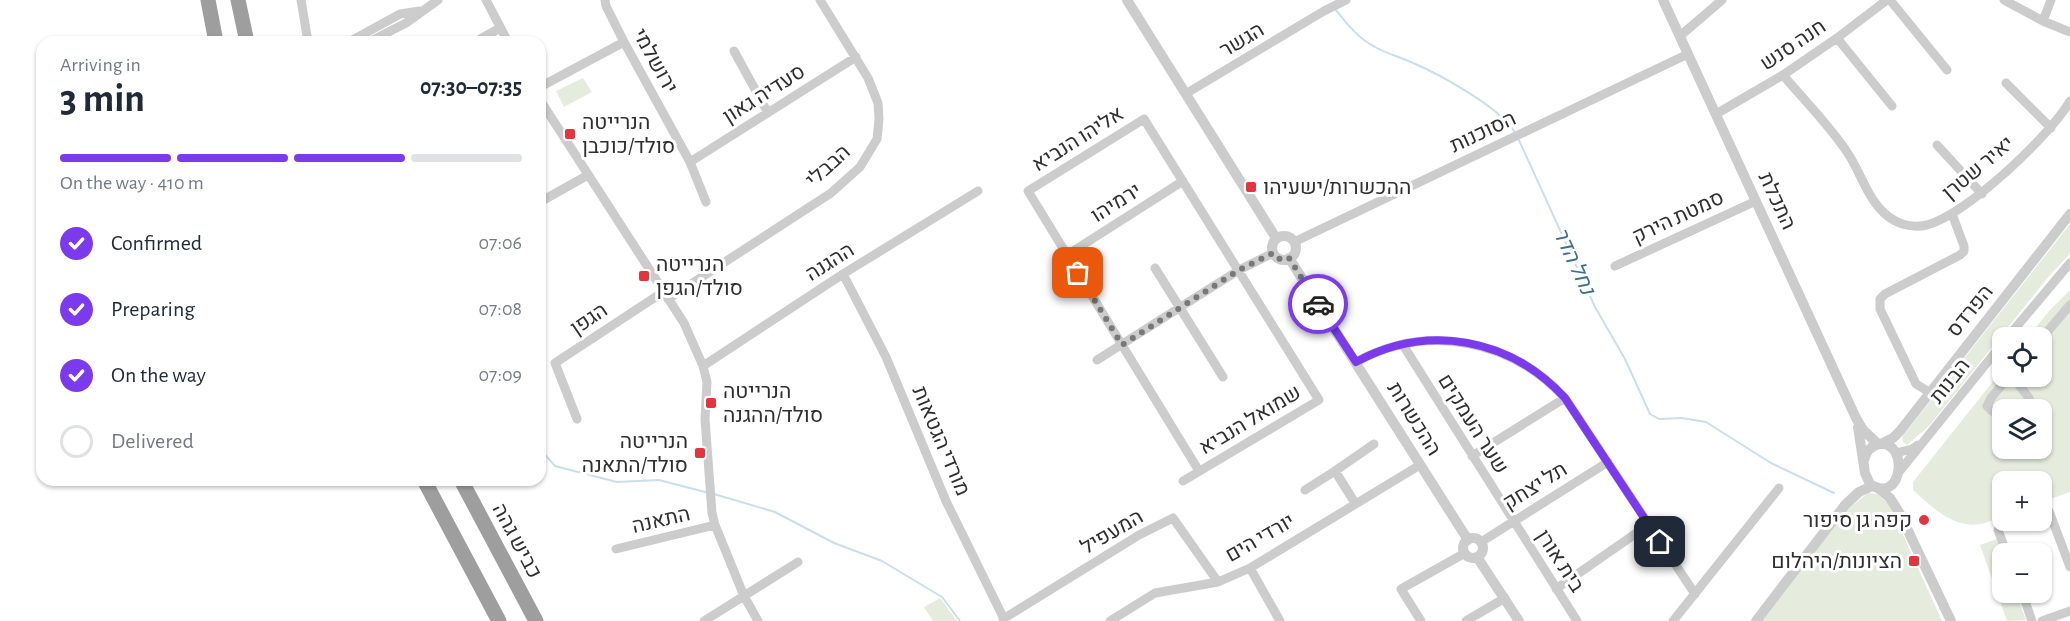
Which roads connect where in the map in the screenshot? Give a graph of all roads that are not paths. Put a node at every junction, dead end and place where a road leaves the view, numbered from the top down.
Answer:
1 (208, 0) edge
2 (238, 0) edge
3 (301, 0) edge
4 (438, 0) edge
5 (486, 0) edge
6 (605, 0) edge
7 (820, 0) edge
8 (1127, 0) edge
9 (1663, 0) edge
10 (1722, 0) edge
11 (1888, 0) edge
12 (2004, 0) edge
13 (2051, 0) edge
14 (1345, 1) edge
15 (422, 10) junction
16 (2043, 21) junction
17 (500, 28) junction
18 (2070, 32) edge
19 (215, 36) edge
20 (246, 36) edge
21 (307, 36) edge
22 (360, 36) edge
23 (381, 36) edge
24 (486, 36) edge
25 (505, 36) edge
26 (1680, 36) junction
27 (1837, 38) junction
28 (624, 42) junction
29 (734, 51) dead end
30 (1688, 54) junction
31 (856, 57) junction
32 (1947, 70) dead end
33 (1783, 75) junction
34 (2006, 82) dead end
35 (546, 84) edge
36 (1187, 93) junction
37 (2070, 101) edge
38 (1892, 106) dead end
39 (546, 109) edge
40 (768, 113) junction
41 (1716, 114) junction
42 (2051, 128) junction
43 (1936, 145) dead end
44 (690, 162) junction
45 (588, 175) junction
46 (1183, 181) junction
47 (978, 191) dead end
48 (1982, 194) junction
49 (546, 196) edge
50 (1756, 201) junction
51 (706, 202) dead end
52 (1952, 214) junction
53 (2070, 214) edge
54 (1276, 238) junction
55 (1294, 242) junction
56 (1273, 253) junction
57 (1067, 255) junction
58 (1289, 258) junction
59 (2070, 263) edge
60 (1615, 266) dead end
61 (1155, 268) dead end
62 (1239, 270) junction
63 (843, 274) junction
64 (665, 296) junction
65 (2070, 305) edge
66 (1179, 308) junction
67 (2061, 314) junction
68 (2070, 321) edge
69 (2016, 327) edge
70 (2051, 327) edge
71 (1122, 345) junction
72 (1403, 345) junction
73 (1992, 356) edge
74 (1097, 360) dead end
75 (1356, 362) junction
76 (703, 366) junction
77 (1223, 377) dead end
78 (2000, 387) edge
79 (2020, 387) edge
80 (1929, 392) junction
81 (1565, 398) junction
82 (2029, 399) edge
83 (1319, 400) joint
84 (1992, 411) edge
85 (1856, 418) junction
86 (578, 419) dead end
87 (1900, 431) junction
88 (1925, 440) junction
89 (1374, 444) dead end
90 (1880, 444) junction
91 (1895, 452) junction
92 (1472, 456) junction
93 (1608, 462) junction
94 (1864, 462) junction
95 (1420, 465) junction
96 (1199, 471) junction
97 (1335, 471) junction
98 (1899, 474) junction
99 (1183, 481) dead end
100 (427, 486) edge
101 (464, 486) edge
102 (1875, 487) junction
103 (1779, 488) dead end
104 (1305, 490) dead end
105 (1850, 500) junction
106 (1355, 503) junction
107 (1900, 514) junction
108 (2052, 519) edge
109 (1512, 521) junction
110 (715, 525) junction
111 (1648, 525) junction
112 (1468, 540) junction
113 (1481, 542) junction
114 (616, 549) dead end
115 (1465, 553) junction
116 (1477, 557) junction
117 (798, 562) dead end
118 (2070, 567) edge
119 (1250, 568) junction
120 (1218, 582) junction
121 (1556, 589) junction
122 (1695, 594) junction
123 (744, 596) junction
124 (1505, 598) junction
125 (2026, 603) edge
126 (2070, 610) edge
127 (1004, 620) edge
128 (499, 621) edge
129 (536, 621) edge
130 (705, 621) edge
131 (758, 621) edge
132 (1110, 621) edge
133 (1280, 621) edge
134 (1421, 621) edge
135 (1466, 621) edge
136 (1519, 621) edge
137 (1576, 621) edge
138 (1673, 621) edge
139 (1756, 621) edge
140 (1951, 621) edge
141 (2032, 621) edge
142 (2043, 621) edge

1 - 19 highway
2 - 20 highway
3 - 21 street
4 - 15 street
5 - 17 street
6 - 28 street, ירושלמי
7 - 31 street, הבבלי
8 - 36 street
9 - 26 street, התכלת
10 - 26 street
11 - 27 street, חנה סנש
11 - 32 street
12 - 16 street
13 - 16 street
14 - 36 street, הגשר
15 - 22 street
15 - 23 street
16 - 18 street
17 - 24 street
17 - 25 street
26 - 30 street, התכלת
27 - 33 street, חנה סנש
27 - 38 street
28 - 35 street
28 - 44 street, ירושלמי
29 - 40 street
30 - 41 street, התכלת
30 - 55 street, הסוכנות
31 - 40 street, סעדיה גאון
31 - 64 street, הבבלי
33 - 41 street, חנה סנש
33 - 52 street, יאיר שטרן
34 - 42 street
36 - 54 street
37 - 42 street, יאיר שטרן
39 - 45 street
40 - 44 street, סעדיה גאון
41 - 50 street, התכלת
42 - 48 street, יאיר שטרן
43 - 48 street
44 - 51 street, ירושלמי
45 - 49 street
45 - 64 street
46 - 57 street, ירמיהו
46 - 57 street, אליהו הנביא
46 - 62 street, אליהו הנביא
47 - 63 street, ההגנה
48 - 52 street, יאיר שטרן
50 - 60 street, סמטת הירק
50 - 85 street, התכלת
52 - 80 street
53 - 80 street, הפרדס
54 - 55 street
54 - 56 street
55 - 58 street
56 - 58 street
56 - 62 street
57 - 71 street, אליהו הנביא
58 - 75 street, ההכשרות
59 - 69 street
61 - 66 street
62 - 66 street
62 - 83 street, אליהו הנביא
63 - 76 street, ההגנה
63 - 127 street, מורדי הגטאות
64 - 76 street
64 - 86 street, הגפן
65 - 67 street
66 - 71 street
66 - 77 street
67 - 68 street
67 - 70 street
71 - 74 street
71 - 96 street, אליהו הנביא
72 - 75 street
72 - 81 street
72 - 92 street, שער העמקים
73 - 88 street, הבנות
75 - 95 street, ההכשרות
76 - 110 street
78 - 84 street
79 - 82 street
80 - 87 street, הפרדס
81 - 92 street
81 - 93 street
83 - 96 street, שמואל הנביא
85 - 90 street, התכלת
85 - 94 street, התכלת
87 - 90 street, הפרדס
87 - 91 street, הפרדס
88 - 91 street, הבנות
88 - 98 street, הבנות
89 - 97 street
90 - 91 street
90 - 94 street
91 - 98 street
92 - 109 street, שער העמקים
93 - 109 street, תל יצחק
93 - 111 street
94 - 102 street
94 - 105 street
95 - 106 street, יורדי הים
95 - 112 street, ההכשרות
96 - 99 street, שמואל הנביא
97 - 104 street
97 - 106 street
98 - 102 street
98 - 107 street
100 - 128 highway
101 - 129 highway, כביש גהה
102 - 105 street
102 - 107 street
103 - 122 street
105 - 139 street
106 - 119 street, יורדי הים
107 - 140 street
108 - 118 street
109 - 113 street, תל יצחק
109 - 121 street, בית אורן
110 - 114 street, התאנה
110 - 123 street
111 - 121 street
111 - 122 street
112 - 113 street
112 - 115 street
113 - 116 street
115 - 116 street
115 - 134 street
116 - 124 street
117 - 123 street
119 - 120 street, יורדי הים
119 - 133 street
120 - 127 street, המעפיל
120 - 132 street, יורדי הים
121 - 137 street, בית אורן
122 - 138 street
123 - 130 street
123 - 131 street
124 - 135 street
124 - 136 street
125 - 141 street
126 - 142 street

